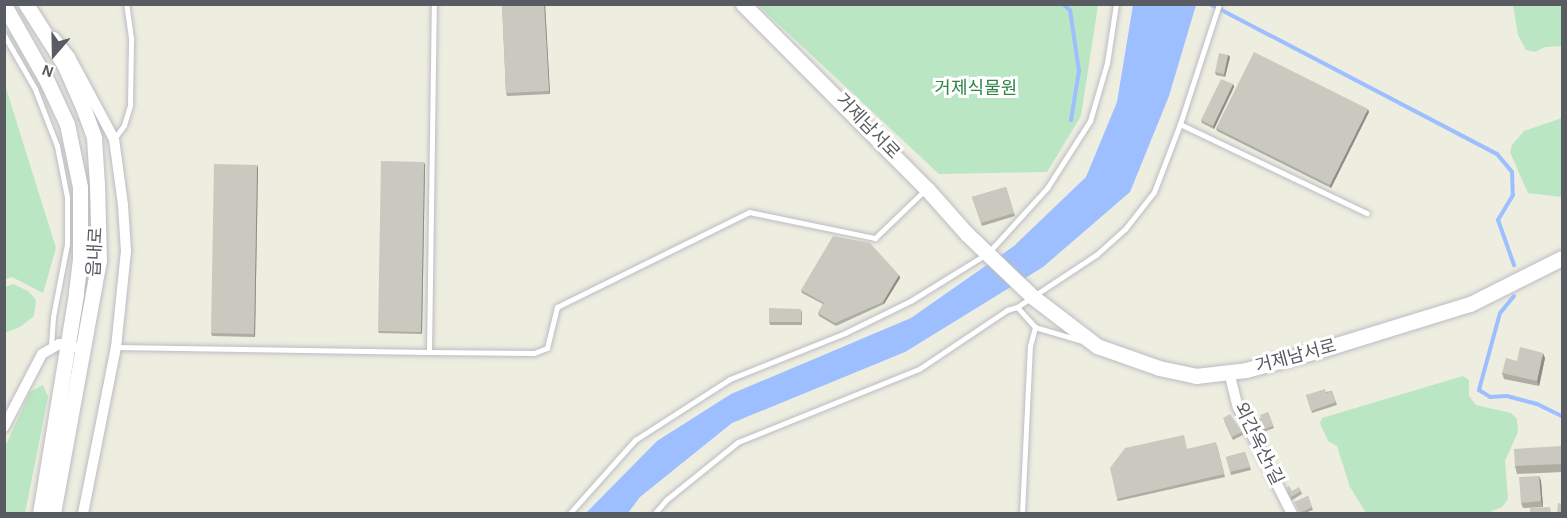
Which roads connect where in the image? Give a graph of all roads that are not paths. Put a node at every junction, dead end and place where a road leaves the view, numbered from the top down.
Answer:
1 (4, 4) edge
2 (26, 4) edge
3 (126, 4) edge
4 (434, 4) edge
5 (743, 4) edge
6 (1116, 4) edge
7 (1219, 4) edge
8 (4, 35) edge
9 (1180, 124) junction
10 (114, 139) junction
11 (927, 189) junction
12 (1367, 213) dead end
13 (988, 253) junction
14 (1563, 258) edge
15 (1033, 297) junction
16 (1017, 307) junction
17 (1035, 327) junction
18 (51, 346) junction
19 (1098, 346) junction
20 (76, 347) junction
21 (116, 347) junction
22 (429, 352) junction
23 (1228, 372) junction
24 (4, 427) edge
25 (40, 513) edge
26 (53, 513) edge
27 (83, 513) edge
28 (569, 513) edge
29 (654, 513) edge
30 (1022, 513) edge
31 (1292, 513) edge

1 - 20 street, 읍내로
2 - 10 street
2 - 20 street, 읍내로
3 - 10 lane
4 - 22 lane
5 - 11 street, 거제남서로
6 - 13 lane
7 - 9 lane
8 - 18 lane
9 - 12 lane
9 - 15 lane
10 - 21 street
11 - 13 street, 거제남서로
11 - 22 lane
13 - 15 street, 거제남서로
13 - 28 lane
14 - 23 street, 거제남서로
15 - 16 lane
15 - 19 street, 거제남서로
16 - 17 lane
16 - 29 lane
17 - 19 lane
17 - 30 lane
18 - 20 street
18 - 24 street
19 - 23 street, 거제남서로
20 - 25 street, 읍내로
20 - 26 street, 읍내로
21 - 22 lane
21 - 27 street
23 - 31 street, 외간옥산1길

